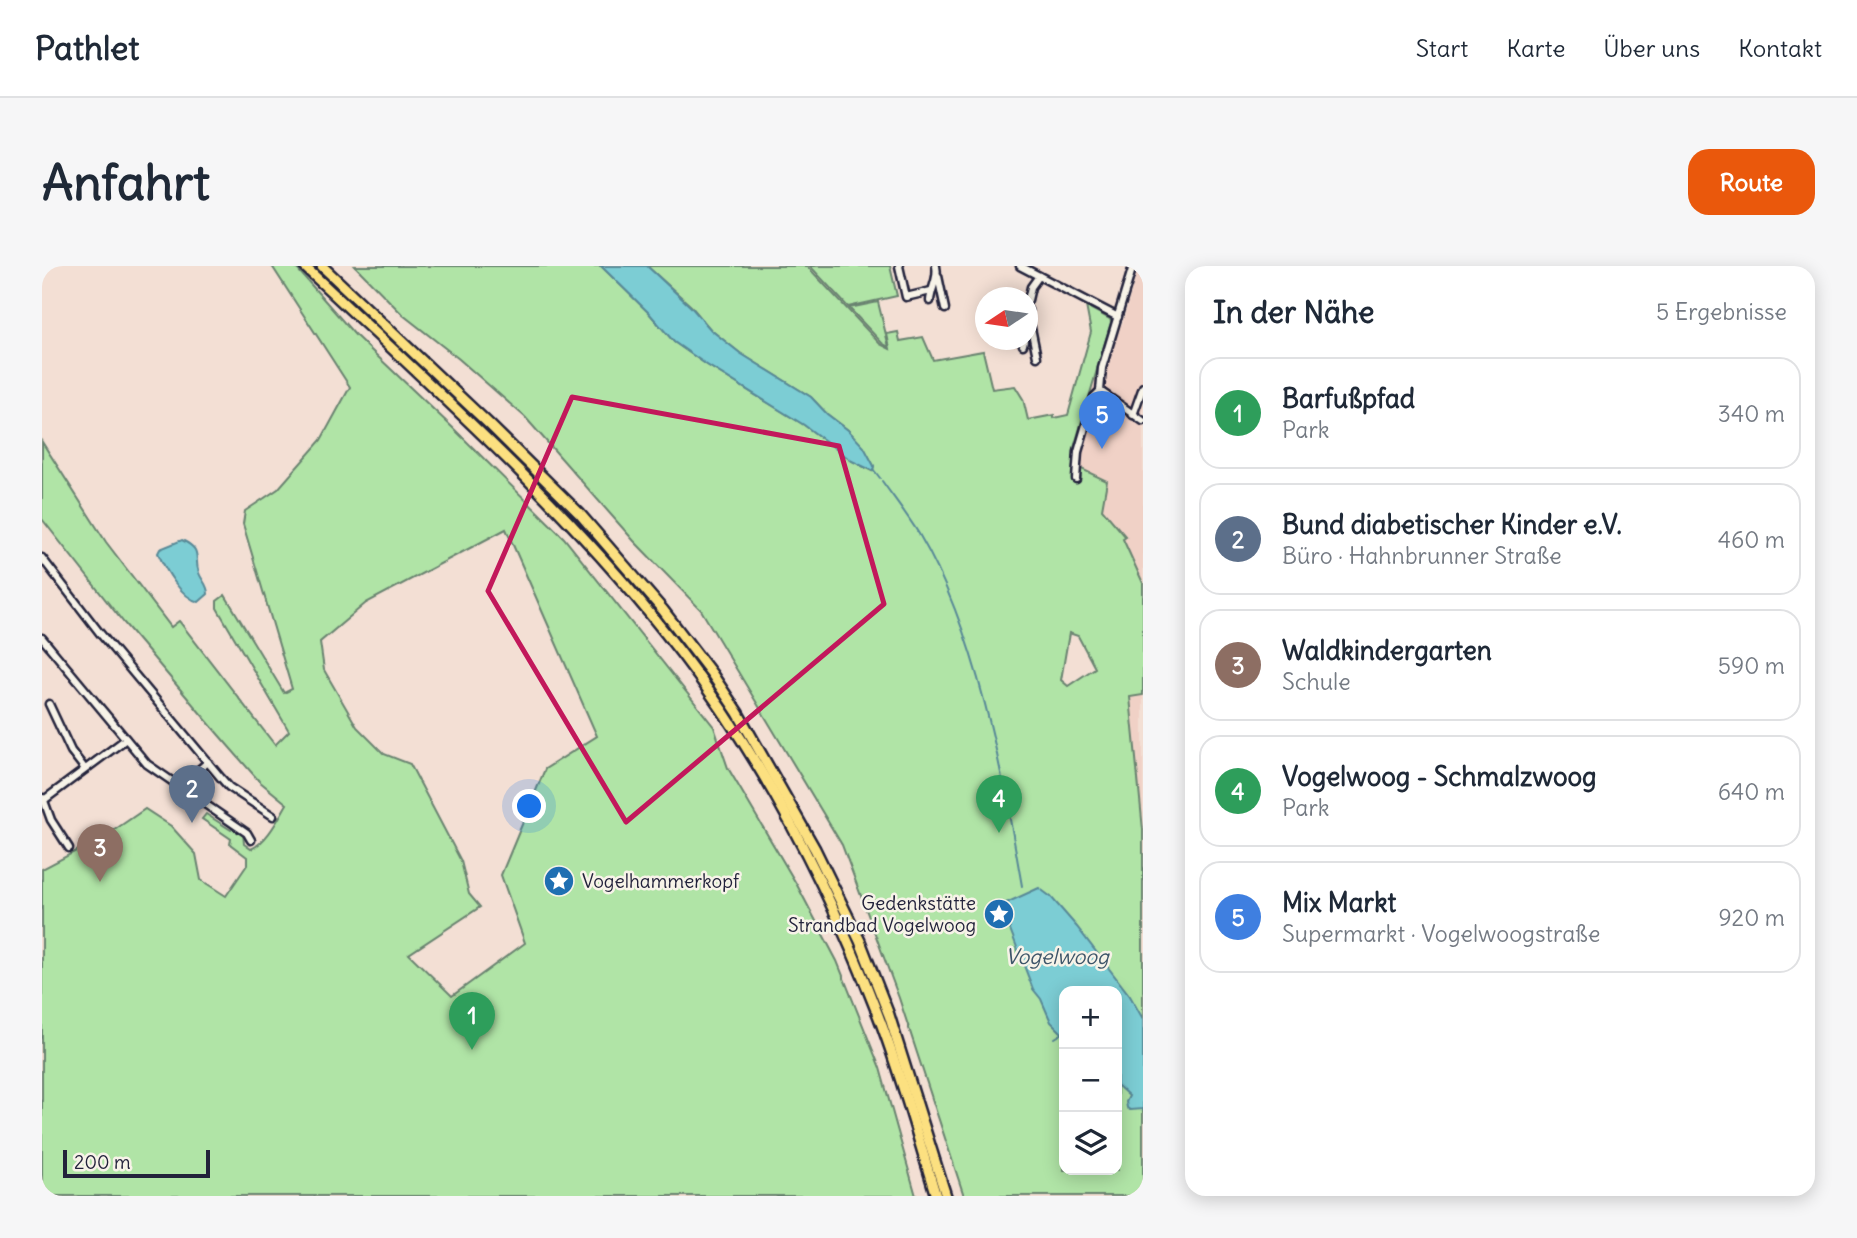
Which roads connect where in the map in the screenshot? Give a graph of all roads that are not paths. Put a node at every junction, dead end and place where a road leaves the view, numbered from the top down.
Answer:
1 (304, 266) edge
2 (322, 266) edge
3 (899, 266) edge
4 (1020, 266) edge
5 (1133, 266) edge
6 (937, 270) edge
7 (1038, 276) junction
8 (1033, 287) edge
9 (931, 291) junction
10 (930, 301) dead end
11 (946, 309) dead end
12 (1118, 317) junction
13 (1035, 350) edge
14 (1037, 357) dead end
15 (1143, 387) edge
16 (1100, 391) junction
17 (1133, 415) junction
18 (1143, 421) edge
19 (1076, 479) dead end
20 (42, 558) edge
21 (42, 638) edge
22 (48, 704) edge
23 (126, 738) junction
24 (208, 762) junction
25 (85, 769) junction
26 (180, 786) junction
27 (43, 798) edge
28 (273, 816) dead end
29 (251, 840) dead end
30 (69, 848) dead end
31 (936, 1196) edge
32 (946, 1196) edge

1 - 31 highway
2 - 32 highway
3 - 9 street
4 - 7 street
5 - 12 street
6 - 9 street
6 - 11 street
7 - 8 street
7 - 12 street
9 - 10 street
12 - 16 street
13 - 14 street
15 - 17 street
16 - 17 street
16 - 19 street
17 - 18 street
20 - 24 street
21 - 23 street
22 - 25 street
23 - 25 street
23 - 26 street
24 - 26 street
24 - 28 street
25 - 27 street
26 - 29 street
27 - 30 street

